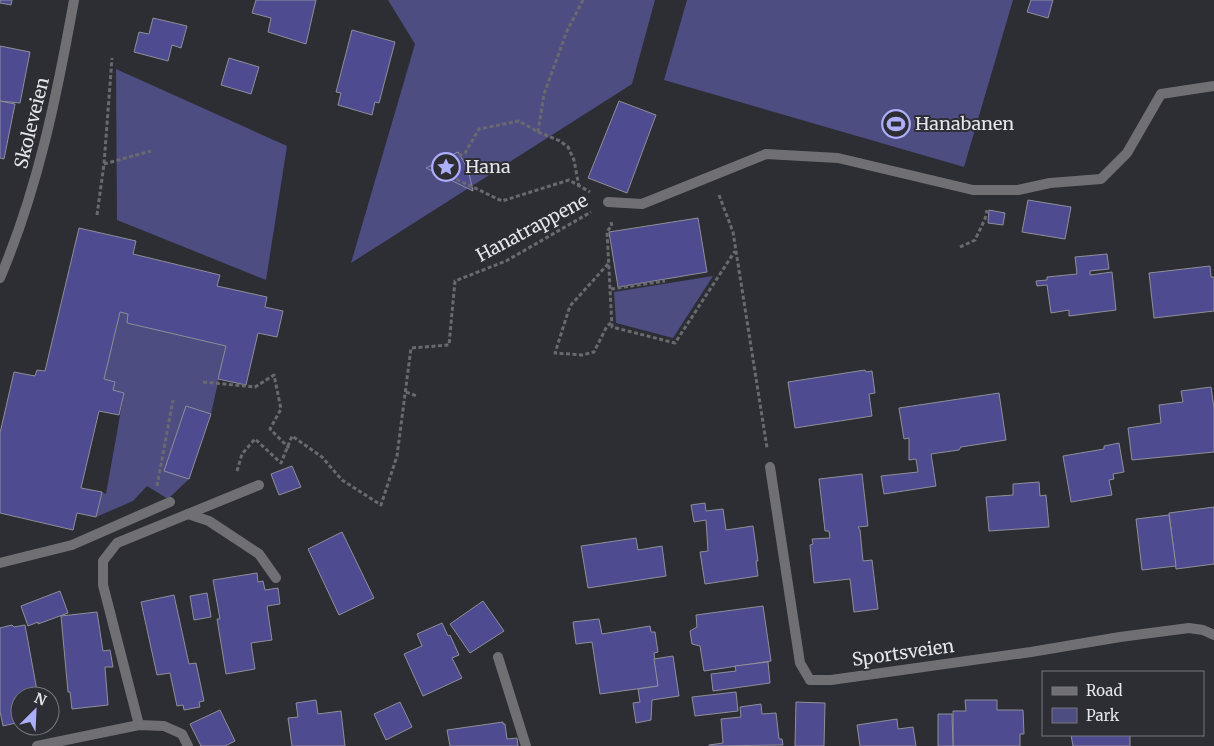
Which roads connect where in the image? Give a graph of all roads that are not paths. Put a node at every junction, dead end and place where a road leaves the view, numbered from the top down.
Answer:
1 (74, 0) edge
2 (1214, 86) edge
3 (608, 202) road end
4 (0, 278) edge
5 (770, 467) road end
6 (259, 485) dead end
7 (170, 502) dead end
8 (188, 514) junction
9 (0, 563) edge
10 (276, 578) dead end
11 (1214, 635) edge
12 (498, 657) dead end
13 (139, 725) junction
14 (37, 746) edge
15 (188, 746) edge
16 (526, 746) edge

1 - 4 street, Skoleveien
2 - 3 street
5 - 11 street, Sportsveien
6 - 8 street
7 - 9 street
8 - 10 street
8 - 13 street
12 - 16 street
13 - 14 street
13 - 15 street

